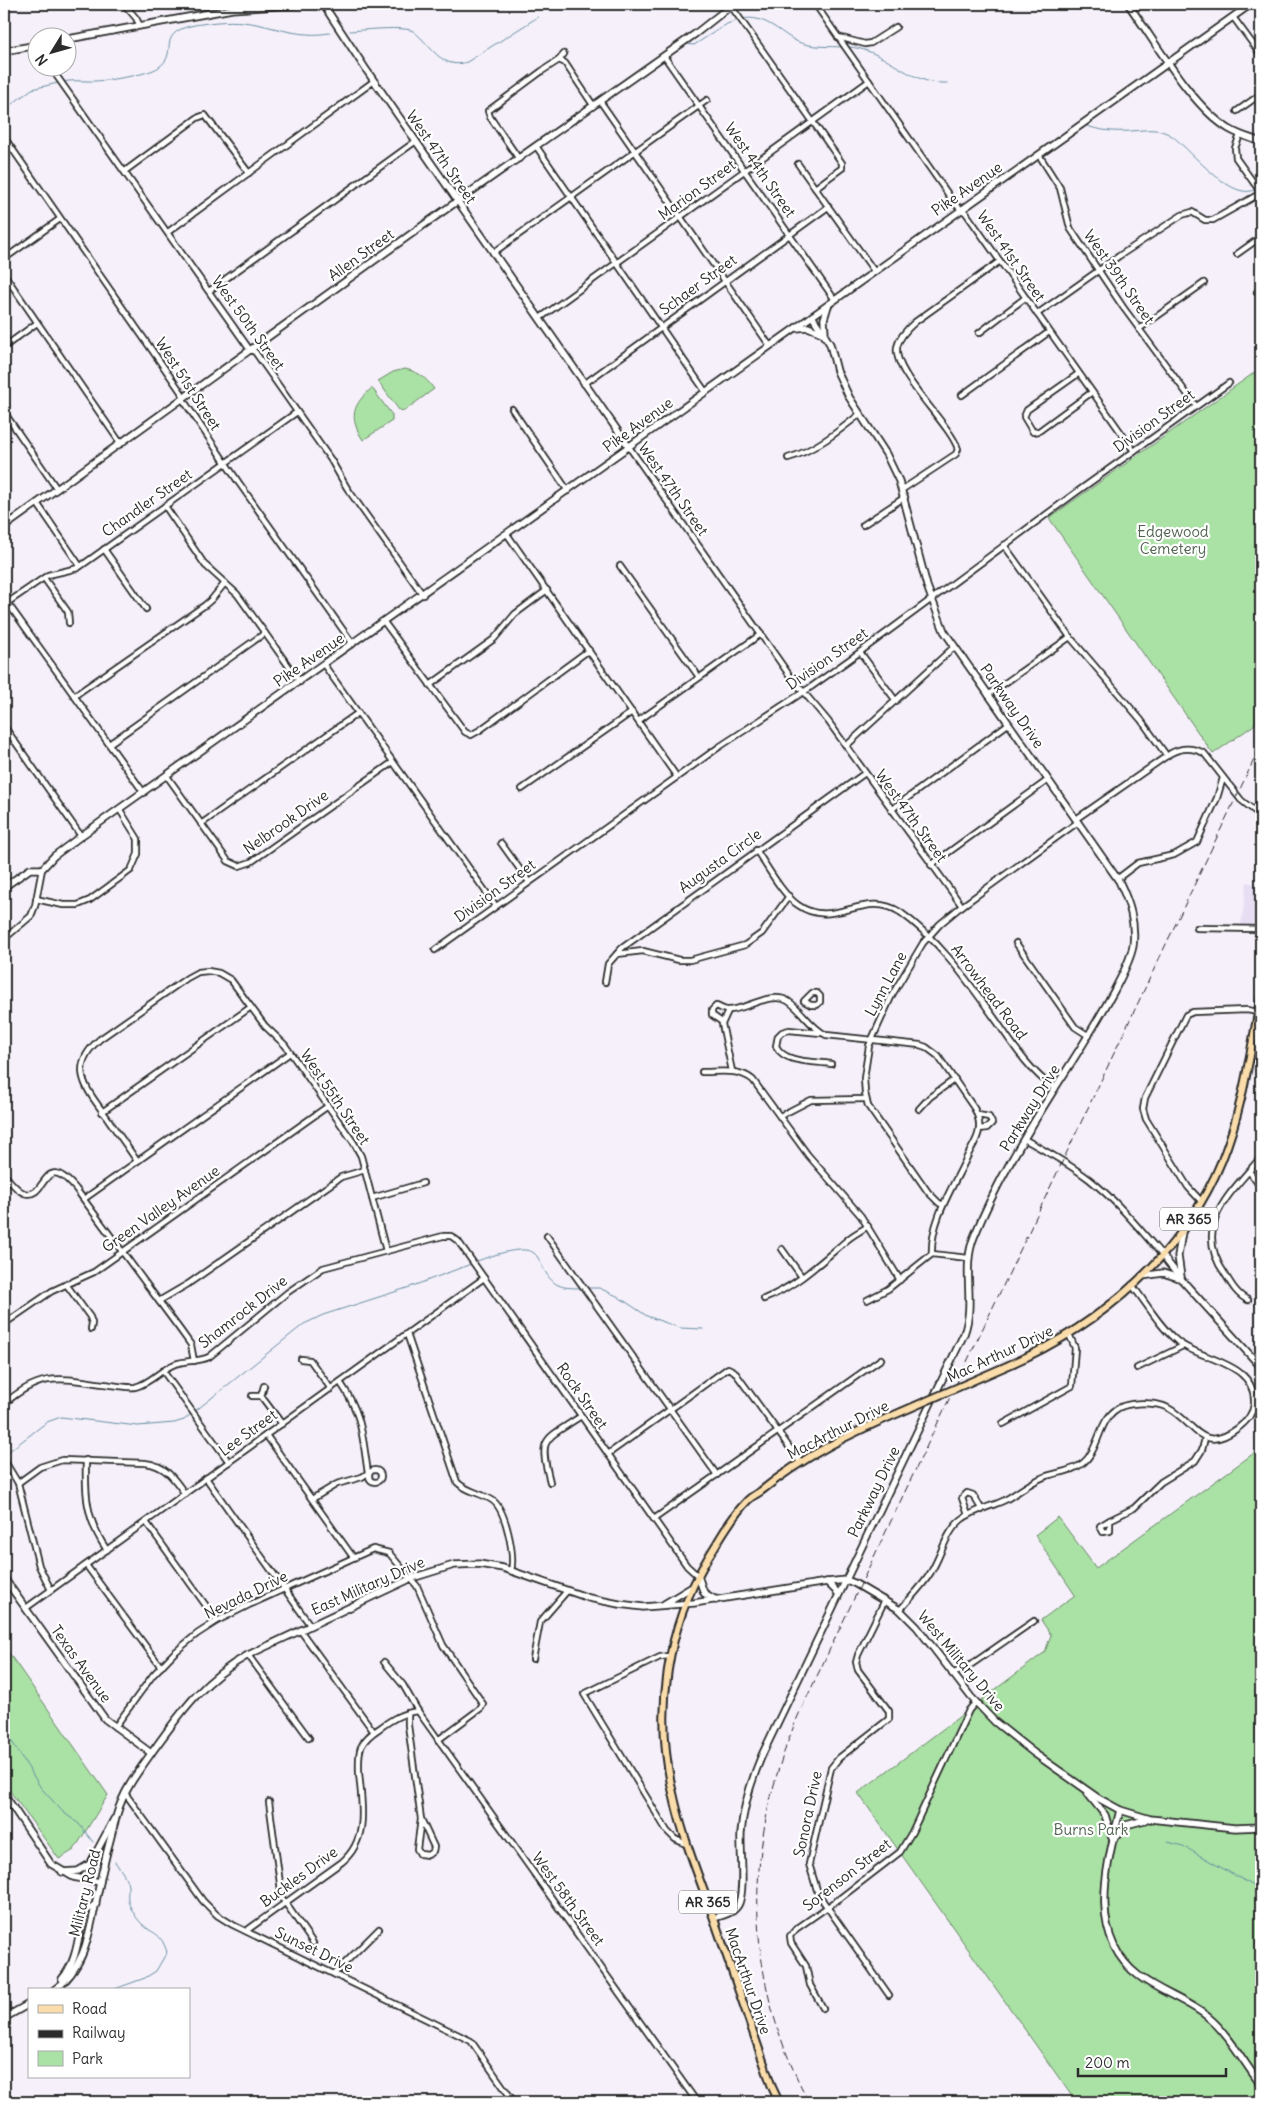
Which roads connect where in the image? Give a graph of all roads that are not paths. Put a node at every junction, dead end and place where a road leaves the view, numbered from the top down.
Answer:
1 (124, 4) edge
2 (303, 4) edge
3 (323, 4) edge
4 (814, 4) edge
5 (1128, 4) edge
6 (1251, 4) edge
7 (732, 5) edge
8 (1233, 17) junction
9 (140, 26) junction
10 (896, 27) dead end
11 (78, 37) edge
12 (839, 40) junction
13 (28, 47) edge
14 (4, 51) edge
15 (564, 54) dead end
16 (1261, 55) edge
17 (664, 56) junction
18 (560, 60) junction
19 (1169, 62) junction
20 (58, 78) edge
21 (374, 81) junction
22 (869, 81) junction
23 (1261, 94) edge
24 (707, 100) dead end
25 (600, 101) junction
26 (593, 106) junction
27 (699, 106) junction
28 (1238, 111) dead end
29 (812, 122) junction
30 (1240, 135) junction
31 (4, 137) edge
32 (416, 141) junction
33 (1261, 142) edge
34 (536, 146) junction
35 (635, 152) junction
36 (1039, 154) junction
37 (519, 158) junction
38 (798, 164) dead end
39 (745, 170) junction
40 (124, 171) junction
41 (249, 173) junction
42 (815, 188) junction
43 (1261, 192) edge
44 (571, 198) junction
45 (457, 202) junction
46 (828, 207) junction
47 (961, 209) junction
48 (680, 217) junction
49 (60, 218) junction
50 (168, 232) junction
51 (790, 234) junction
52 (1261, 237) edge
53 (493, 253) junction
54 (1237, 254) dead end
55 (4, 259) edge
56 (1000, 261) junction
57 (616, 263) junction
58 (1099, 270) junction
59 (874, 271) junction
60 (4, 274) edge
61 (725, 281) junction
62 (1204, 283) dead end
63 (209, 291) junction
64 (1025, 298) junction
65 (835, 300) junction
66 (829, 305) junction
67 (1037, 314) junction
68 (812, 316) junction
69 (540, 318) junction
70 (38, 323) junction
71 (661, 327) junction
72 (1139, 329) junction
73 (792, 330) junction
74 (1049, 332) junction
75 (979, 333) dead end
76 (826, 336) junction
77 (770, 346) junction
78 (4, 347) edge
79 (250, 350) junction
80 (1078, 374) junction
81 (1230, 383) dead end
82 (584, 384) junction
83 (705, 391) junction
84 (1092, 392) junction
85 (962, 395) dead end
86 (184, 399) junction
87 (1196, 406) junction
88 (512, 409) dead end
89 (4, 412) edge
90 (297, 412) junction
91 (860, 414) junction
92 (121, 444) junction
93 (628, 448) junction
94 (1134, 451) junction
95 (788, 458) dead end
96 (225, 463) junction
97 (57, 489) junction
98 (902, 489) junction
99 (568, 491) junction
100 (905, 497) junction
101 (37, 503) junction
102 (165, 506) junction
103 (863, 524) dead end
104 (4, 527) edge
105 (507, 534) junction
106 (1004, 545) junction
107 (104, 549) junction
108 (80, 566) junction
109 (620, 566) dead end
110 (44, 578) junction
111 (225, 583) junction
112 (547, 590) junction
113 (423, 594) junction
114 (931, 599) junction
115 (5, 600) edge
116 (146, 609) dead end
117 (384, 622) junction
118 (69, 623) dead end
119 (265, 633) junction
120 (761, 634) junction
121 (1070, 636) junction
122 (353, 644) junction
123 (954, 647) junction
124 (589, 650) junction
125 (860, 652) junction
126 (324, 665) junction
127 (699, 678) junction
128 (300, 682) junction
129 (430, 685) junction
130 (803, 692) junction
131 (988, 695) junction
132 (74, 696) junction
133 (896, 701) junction
134 (632, 712) junction
135 (358, 713) junction
136 (638, 721) junction
137 (1008, 724) junction
138 (4, 726) edge
139 (108, 744) junction
140 (846, 746) junction
141 (1167, 756) junction
142 (393, 762) junction
143 (865, 773) junction
144 (167, 776) junction
145 (677, 777) junction
146 (1224, 778) junction
147 (1048, 780) junction
148 (522, 789) dead end
149 (144, 793) junction
150 (120, 810) junction
151 (891, 810) junction
152 (1261, 816) edge
153 (1077, 821) junction
154 (201, 824) junction
155 (81, 836) junction
156 (501, 843) dead end
157 (756, 850) junction
158 (931, 864) junction
159 (42, 869) junction
160 (1117, 879) junction
161 (529, 882) junction
162 (4, 887) edge
163 (789, 896) junction
164 (36, 899) junction
165 (496, 906) junction
166 (962, 906) junction
167 (1197, 928) dead end
168 (1261, 928) edge
169 (928, 938) junction
170 (4, 939) edge
171 (1016, 943) dead end
172 (435, 950) dead end
173 (616, 954) junction
174 (605, 982) dead end
175 (1261, 998) edge
176 (804, 1001) dead end
177 (251, 1007) junction
178 (796, 1008) junction
179 (728, 1010) junction
180 (1258, 1012) junction
181 (722, 1022) junction
182 (822, 1033) junction
183 (1089, 1036) junction
184 (872, 1040) junction
185 (290, 1053) junction
186 (831, 1064) dead end
187 (702, 1072) dead end
188 (732, 1072) junction
189 (955, 1079) junction
190 (1055, 1089) junction
191 (866, 1099) junction
192 (328, 1106) junction
193 (918, 1108) dead end
194 (102, 1112) junction
195 (978, 1115) junction
196 (780, 1116) junction
197 (979, 1129) junction
198 (1024, 1139) junction
199 (1261, 1158) edge
200 (137, 1161) junction
201 (365, 1170) junction
202 (1249, 1171) junction
203 (4, 1174) edge
204 (423, 1183) dead end
205 (1261, 1188) edge
206 (372, 1198) junction
207 (84, 1199) junction
208 (1201, 1201) junction
209 (943, 1205) junction
210 (1195, 1211) junction
211 (1214, 1220) junction
212 (868, 1226) junction
213 (1182, 1231) junction
214 (443, 1236) joint
215 (547, 1236) dead end
216 (782, 1249) dead end
217 (386, 1251) junction
218 (122, 1252) junction
219 (932, 1254) junction
220 (1162, 1254) junction
221 (968, 1258) junction
222 (1142, 1276) junction
223 (802, 1277) junction
224 (484, 1278) junction
225 (1181, 1279) junction
226 (900, 1280) junction
227 (66, 1284) junction
228 (1132, 1286) junction
229 (764, 1299) dead end
230 (867, 1300) dead end
231 (1248, 1300) dead end
232 (159, 1301) junction
233 (4, 1324) edge
234 (91, 1329) dead end
235 (407, 1334) junction
236 (1069, 1334) junction
237 (1183, 1346) junction
238 (312, 1353) dead end
239 (301, 1359) dead end
240 (881, 1359) dead end
241 (310, 1360) junction
242 (194, 1361) junction
243 (1261, 1367) edge
244 (1136, 1368) dead end
245 (163, 1371) junction
246 (340, 1382) junction
247 (264, 1386) dead end
248 (331, 1389) junction
249 (252, 1396) dead end
250 (261, 1396) junction
251 (4, 1404) edge
252 (670, 1409) junction
253 (901, 1412) joint
254 (581, 1416) junction
255 (282, 1424) junction
256 (1003, 1424) dead end
257 (779, 1431) junction
258 (266, 1435) junction
259 (1205, 1438) junction
260 (608, 1454) junction
261 (4, 1460) edge
262 (86, 1460) junction
263 (229, 1462) junction
264 (800, 1462) junction
265 (717, 1475) junction
266 (206, 1478) junction
267 (550, 1482) dead end
268 (18, 1483) junction
269 (185, 1494) junction
270 (312, 1499) junction
271 (982, 1510) junction
272 (968, 1515) junction
273 (654, 1519) junction
274 (1110, 1520) dead end
275 (146, 1522) junction
276 (108, 1550) junction
277 (353, 1557) junction
278 (86, 1565) junction
279 (511, 1570) junction
280 (698, 1576) junction
281 (4, 1578) edge
282 (412, 1578) junction
283 (846, 1580) junction
284 (827, 1582) junction
285 (692, 1587) junction
286 (285, 1589) junction
287 (51, 1590) junction
288 (567, 1591) junction
289 (839, 1594) junction
290 (716, 1600) junction
291 (885, 1600) junction
292 (685, 1604) junction
293 (662, 1605) junction
294 (26, 1608) junction
295 (900, 1610) junction
296 (217, 1621) junction
297 (1034, 1621) dead end
298 (310, 1625) junction
299 (300, 1630) junction
300 (248, 1655) junction
301 (669, 1656) junction
302 (533, 1659) dead end
303 (384, 1662) dead end
304 (161, 1667) junction
305 (952, 1674) junction
306 (976, 1702) junction
307 (418, 1711) junction
308 (408, 1713) junction
309 (115, 1727) junction
310 (374, 1732) junction
311 (309, 1738) dead end
312 (438, 1740) junction
313 (151, 1753) junction
314 (1084, 1789) junction
315 (125, 1793) junction
316 (4, 1794) edge
317 (269, 1802) dead end
318 (1120, 1810) junction
319 (116, 1815) junction
320 (422, 1819) junction
321 (1150, 1819) junction
322 (1261, 1827) edge
323 (1113, 1841) junction
324 (688, 1845) junction
325 (61, 1872) junction
326 (100, 1882) junction
327 (285, 1903) junction
328 (96, 1904) junction
329 (827, 1907) junction
330 (714, 1918) junction
331 (379, 1929) dead end
332 (246, 1931) junction
333 (313, 1943) dead end
334 (334, 1974) junction
335 (52, 1988) edge
336 (56, 1988) edge
337 (889, 1995) dead end
338 (28, 2003) edge
339 (823, 2008) dead end
340 (4, 2018) edge
341 (1261, 2085) edge
342 (514, 2102) edge
343 (697, 2102) edge
344 (779, 2102) edge

1 - 9 street
2 - 9 street
3 - 21 street, West 47th Street
4 - 12 street, West 41st Street
5 - 19 street
6 - 8 street, Pike Avenue
7 - 17 street, Allen Street
7 - 29 street
8 - 16 street
8 - 19 street, Pike Avenue
9 - 11 street
10 - 12 street
12 - 22 street, West 41st Street
13 - 14 street
15 - 18 street
17 - 25 street, Allen Street
17 - 27 street, West 44th Street
18 - 26 street
18 - 37 street
19 - 30 street
19 - 36 street, Pike Avenue
20 - 40 street, West 50th Street
21 - 32 street, West 47th Street
21 - 41 street
22 - 29 street, Marion Street
22 - 47 street, West 41st Street
23 - 28 street
24 - 27 street
25 - 26 street, Allen Street
25 - 35 street
26 - 34 street, Allen Street
27 - 35 street
27 - 39 street, West 44th Street
29 - 39 street, Marion Street
29 - 42 street
30 - 33 street
30 - 43 street
31 - 49 street, West 51st Street
32 - 45 street, West 47th Street
32 - 63 street
34 - 37 street, Allen Street
34 - 44 street
35 - 44 street
35 - 48 street
36 - 47 street, Pike Avenue
36 - 58 street, West 39th Street
37 - 45 street, Allen Street
38 - 42 street
39 - 48 street, Marion Street
39 - 51 street, West 44th Street
40 - 41 street
40 - 50 street, West 50th Street
41 - 50 street
42 - 46 street
43 - 58 street
44 - 53 street
44 - 57 street
45 - 53 street, West 47th Street
45 - 79 street, Allen Street
46 - 51 street, Schaer Street
46 - 59 street
47 - 56 street, West 41st Street
47 - 59 street, Pike Avenue
48 - 57 street, Marion Street
48 - 61 street
49 - 55 street
49 - 86 street, West 51st Street
50 - 63 street, West 50th Street
51 - 61 street, Schaer Street
51 - 65 street, West 44th Street
52 - 54 street
53 - 69 street, West 47th Street
56 - 64 street, West 41st Street
56 - 98 street
57 - 69 street, Marion Street
57 - 71 street
58 - 67 street
58 - 72 street, West 39th Street
59 - 65 street, Pike Avenue
60 - 70 street
61 - 71 street, Schaer Street
61 - 77 street
62 - 72 street
63 - 79 street, West 50th Street
64 - 67 street, West 41st Street
64 - 75 street
65 - 66 street, Pike Avenue
66 - 68 street, Pike Avenue
66 - 76 street, Parkway Drive
67 - 74 street, West 41st Street
68 - 73 street, Pike Avenue
68 - 76 street, Parkway Drive
69 - 82 street, West 47th Street
70 - 78 street
70 - 92 street
71 - 82 street, Schaer Street
71 - 83 street
72 - 87 street, West 39th Street
73 - 76 street
73 - 77 street, Pike Avenue
74 - 80 street, West 41st Street
74 - 85 street
76 - 91 street, Parkway Drive
77 - 83 street, Pike Avenue
79 - 86 street, Allen Street
79 - 90 street, West 50th Street
80 - 84 street, West 41st Street
80 - 84 street
81 - 87 street, Division Street
82 - 93 street, West 47th Street
83 - 93 street, Pike Avenue
84 - 94 street, West 41st Street
86 - 92 street, Allen Street
86 - 96 street, West 51st Street
87 - 94 street, Division Street
88 - 99 street
89 - 97 street
90 - 96 street, Chandler Street
90 - 113 street, West 50th Street
91 - 95 street
91 - 98 street, Parkway Drive
92 - 97 street, Allen Street
93 - 99 street, Pike Avenue
93 - 120 street, West 47th Street
94 - 106 street, Division Street
96 - 102 street, Chandler Street
96 - 122 street, West 51st Street
97 - 101 street, Allen Street
98 - 100 street, Parkway Drive
99 - 105 street, Pike Avenue
100 - 103 street
100 - 114 street, Parkway Drive
101 - 104 street, Allen Street
101 - 108 street
102 - 107 street, Chandler Street
102 - 111 street
105 - 112 street
105 - 113 street, Pike Avenue
106 - 114 street, Division Street
106 - 121 street
107 - 108 street, Chandler Street
107 - 116 street
108 - 110 street, Chandler Street
109 - 127 street
110 - 115 street, Chandler Street
110 - 118 street
111 - 119 street
111 - 132 street
112 - 124 street
112 - 129 street
113 - 117 street, Pike Avenue
114 - 123 street, Parkway Drive
114 - 125 street, Division Street
115 - 132 street
117 - 122 street, Pike Avenue
117 - 129 street
119 - 128 street
119 - 139 street
120 - 127 street
120 - 130 street, West 47th Street
121 - 131 street
121 - 141 street
122 - 126 street, Pike Avenue
123 - 131 street, Parkway Drive
123 - 133 street
124 - 129 street
124 - 134 street
125 - 130 street, Division Street
125 - 133 street
126 - 128 street, Pike Avenue
126 - 135 street
127 - 136 street
128 - 144 street, Pike Avenue
130 - 140 street, West 47th Street
130 - 145 street, Division Street
131 - 137 street, Parkway Drive
132 - 139 street
133 - 140 street
134 - 136 street
134 - 148 street
135 - 142 street
135 - 154 street
136 - 145 street
137 - 147 street, Parkway Drive
137 - 151 street
138 - 155 street
139 - 149 street
140 - 143 street, West 47th Street
141 - 146 street, Lynn Lane
141 - 153 street, Lynn Lane
142 - 154 street, Nelbrook Drive
142 - 165 street
143 - 151 street, West 47th Street
143 - 157 street, Augusta Circle
144 - 149 street, Pike Avenue
144 - 154 street, Nelbrook Drive
145 - 161 street, Division Street
146 - 152 street, Lynn Lane
146 - 160 street
147 - 153 street, Parkway Drive
147 - 158 street
149 - 150 street, Pike Avenue
150 - 155 street, Pike Avenue
150 - 164 street
151 - 158 street, West 47th Street
153 - 160 street, Parkway Drive
153 - 166 street, Lynn Lane
155 - 159 street, Pike Avenue
156 - 161 street
157 - 163 street, Arrowhead Road
157 - 173 street, Augusta Circle
158 - 166 street, West 47th Street
159 - 162 street
159 - 164 street
160 - 183 street, Parkway Drive
161 - 165 street, Division Street
163 - 169 street, Arrowhead Road
163 - 173 street
164 - 170 street
165 - 172 street, Division Street
166 - 169 street, Lynn Lane
167 - 168 street
169 - 184 street, Lynn Lane
169 - 190 street, Arrowhead Road
171 - 183 street
173 - 174 street, Augusta Circle
175 - 180 main road, Mac Arthur Drive / AR 365
176 - 178 street
177 - 185 street, West 55th Street
177 - 194 street
177 - 194 street, West 55th Street
178 - 179 street
178 - 182 street
179 - 181 street
179 - 181 street
180 - 208 main road, Mac Arthur Drive / AR 365
180 - 208 street
181 - 188 street
182 - 184 street
182 - 186 street
183 - 190 street, Parkway Drive
184 - 189 street
184 - 191 street, Lynn Lane
185 - 192 street, West 55th Street
185 - 200 street
187 - 188 street
188 - 196 street
189 - 193 street
189 - 195 street
190 - 198 street, Parkway Drive
191 - 196 street
191 - 209 street, Lynn Lane
192 - 201 street, West 55th Street
192 - 218 street, Green Valley Avenue
194 - 200 street
195 - 197 street
195 - 197 street
196 - 212 street
197 - 209 street
198 - 220 street
198 - 221 street, Parkway Drive
199 - 202 street
200 - 207 street
201 - 206 street, West 55th Street
201 - 232 street
202 - 205 street
202 - 211 street
203 - 207 street
204 - 206 street
206 - 217 street, West 55th Street
207 - 218 street
208 - 210 main road, Mac Arthur Drive / AR 365
209 - 219 street
210 - 211 street
210 - 213 main road, Mac Arthur Drive / AR 365
211 - 231 street
212 - 223 street
212 - 226 street
213 - 220 main road, Mac Arthur Drive / AR 365
213 - 225 street
214 - 217 street, Shamrock Drive
214 - 224 street, Rock Street
215 - 252 street
216 - 223 street
217 - 242 street, Shamrock Drive
218 - 227 street, Green Valley Avenue
218 - 232 street
219 - 221 street
219 - 226 street
220 - 222 main road, Mac Arthur Drive / AR 365
220 - 225 street
221 - 283 street, Parkway Drive
222 - 225 street
222 - 228 main road, Mac Arthur Drive / AR 365
223 - 229 street
224 - 235 street, Lee Street
224 - 254 street, Rock Street
225 - 243 street
226 - 230 street
227 - 233 street, Green Valley Avenue
227 - 234 street
228 - 236 main road, Mac Arthur Drive / AR 365
228 - 237 street
232 - 242 street
235 - 246 street, Lee Street
235 - 279 street
236 - 253 main road, Mac Arthur Drive / AR 365, bridge
236 - 256 street
237 - 244 street
237 - 259 street
238 - 241 street
239 - 241 street
240 - 257 street
241 - 248 street
242 - 245 street, Shamrock Drive
245 - 251 street, Shamrock Drive
245 - 263 street
246 - 248 street, Lee Street
246 - 270 street
247 - 250 street
248 - 255 street, Lee Street
249 - 250 street
250 - 255 street
252 - 257 street
252 - 260 street
252 - 265 street
253 - 264 main road, MacArthur Drive / AR 365
254 - 260 street, Rock Street
254 - 267 street
255 - 258 street, Lee Street
257 - 264 street
257 - 265 street
258 - 263 street, Lee Street
258 - 270 street
259 - 271 street
259 - 274 street
260 - 273 street, Rock Street
261 - 268 street
262 - 268 street
262 - 269 street
262 - 276 street
263 - 266 street, Lee Street
264 - 280 main road, MacArthur Drive / AR 365
265 - 273 street
266 - 269 street, Lee Street
266 - 286 street
268 - 287 street
269 - 275 street, Lee Street
270 - 277 street
271 - 272 street
271 - 272 street
272 - 295 street
273 - 280 street, Rock Street
275 - 276 street, Lee Street
275 - 296 street
276 - 278 street, Lee Street
277 - 282 street, Nevada Drive
277 - 286 street, Nevada Drive
278 - 287 street, Lee Street
278 - 304 street
279 - 282 street, East Military Drive
279 - 288 street, East Military Drive
280 - 285 main road, MacArthur Drive / AR 365
280 - 290 street
281 - 294 street, Texas Avenue
282 - 298 street, East Military Drive
282 - 312 street, Nevada Drive
283 - 284 street
283 - 289 street, Parkway Drive
283 - 291 street, West Military Drive
284 - 289 street
284 - 290 street
285 - 292 main road, MacArthur Drive / AR 365
285 - 293 street
286 - 296 street, Nevada Drive
286 - 298 street
287 - 294 street, Lee Street
288 - 293 street, East Military Drive
288 - 302 street
289 - 330 street, Parkway Drive
290 - 292 street
291 - 295 street, West Military Drive
291 - 329 street, Sonora Drive
292 - 293 street, East Military Drive
292 - 301 main road, MacArthur Drive / AR 365
294 - 309 street, Texas Avenue
295 - 305 street, West Military Drive
296 - 304 street, Nevada Drive
297 - 305 street
298 - 299 street, East Military Drive
299 - 300 street, East Military Drive
299 - 310 street
300 - 311 street
300 - 313 street, East Military Drive
301 - 324 main road, MacArthur Drive / AR 365
301 - 324 street
303 - 307 street, West 58th Street
304 - 309 street, Nevada Drive
305 - 306 street, West Military Drive
306 - 314 street, West Military Drive
306 - 329 street, Sorenson Street
307 - 308 street
307 - 312 street, West 58th Street
308 - 310 street, Buckles Drive
308 - 320 street
309 - 313 street, Texas Avenue
310 - 327 street, Buckles Drive
312 - 343 street, West 58th Street
313 - 315 street, East Military Drive
314 - 318 street, West Military Drive
314 - 323 street
315 - 319 street, Military Road
315 - 332 street, Sunset Drive
316 - 325 street
317 - 327 street
318 - 321 street, West Military Drive
318 - 323 street
319 - 325 street
319 - 326 street, Military Road
320 - 320 street
321 - 322 street, West Military Drive
321 - 323 street
323 - 341 street
324 - 330 main road, MacArthur Drive / AR 365
325 - 326 street
326 - 328 street, Military Road
327 - 332 street, Buckles Drive
327 - 333 street
328 - 335 street
328 - 336 street, Military Road
329 - 337 street, Sonora Drive
329 - 339 street, Sorenson Street
330 - 344 main road, MacArthur Drive / AR 365
331 - 334 street
332 - 334 street, Sunset Drive
334 - 342 street, Sunset Drive
338 - 340 street

